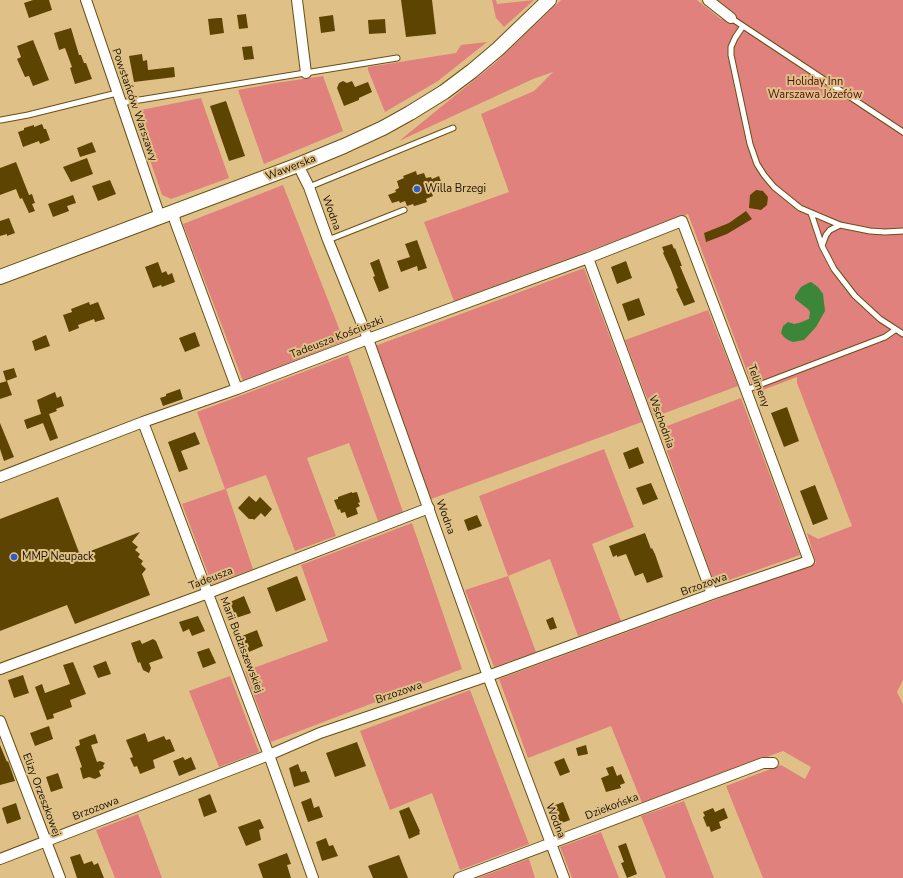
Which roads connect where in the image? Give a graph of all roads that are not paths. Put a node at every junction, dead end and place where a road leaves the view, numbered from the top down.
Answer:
1 (86, 0) edge
2 (297, 0) edge
3 (549, 0) edge
4 (708, 0) edge
5 (731, 18) joint
6 (744, 26) junction
7 (397, 58) dead end
8 (306, 72) junction
9 (119, 98) junction
10 (1, 120) edge
11 (453, 128) dead end
12 (903, 132) edge
13 (298, 165) junction
14 (309, 187) junction
15 (404, 210) dead end
16 (174, 213) junction
17 (811, 213) junction
18 (160, 217) junction
19 (682, 221) joint
20 (840, 225) junction
21 (903, 231) edge
22 (328, 240) junction
23 (822, 246) junction
24 (588, 258) junction
25 (0, 277) edge
26 (895, 330) junction
27 (903, 334) edge
28 (368, 339) junction
29 (237, 389) junction
30 (746, 390) junction
31 (143, 422) junction
32 (0, 477) edge
33 (429, 508) junction
34 (809, 561) joint
35 (208, 593) junction
36 (712, 594) junction
37 (0, 669) edge
38 (488, 676) junction
39 (0, 721) edge
40 (269, 755) junction
41 (773, 763) dead end
42 (45, 842) junction
43 (551, 843) junction
44 (0, 859) edge
45 (60, 878) edge
46 (313, 878) edge
47 (459, 878) edge
48 (564, 878) edge

1 - 9 street, Powstańców Warszawy
2 - 8 street
3 - 13 main road, Wawerska
4 - 5 street
5 - 6 lane
6 - 12 lane
6 - 17 lane
7 - 8 lane
8 - 9 lane
9 - 10 lane
9 - 18 street, Powstańców Warszawy
11 - 14 lane
13 - 14 street, Wodna
13 - 16 main road, Wawerska
14 - 22 street, Wodna
15 - 22 lane
16 - 18 main road, Wawerska
16 - 29 street
17 - 20 lane
17 - 23 lane
18 - 25 main road, Wawerska
19 - 24 street, Tadeusza Kościuszki
19 - 30 street, Telimeny
20 - 21 lane
20 - 23 lane
22 - 28 street, Wodna
23 - 26 lane
24 - 28 street, Tadeusza Kościuszki
24 - 36 street, Wschodnia
26 - 27 lane
26 - 30 lane
28 - 29 street, Tadeusza Kościuszki
28 - 33 street, Wodna
29 - 31 street, Tadeusza Kościuszki
30 - 34 street, Telimeny
31 - 32 street, Tadeusza Kościuszki
31 - 35 street, Marii Budziszewskiej
33 - 35 street, Tadeusza
33 - 38 street, Wodna
34 - 36 street, Brzozowa
35 - 37 street, Tadeusza
35 - 40 street, Marii Budziszewskiej
36 - 38 street, Brzozowa
38 - 40 street, Brzozowa
38 - 43 street, Wodna
39 - 42 street, Elizy Orzeszkowej
40 - 42 street, Brzozowa
40 - 46 street, Marii Budziszewskiej
41 - 43 street, Dziekońska
42 - 44 street, Brzozowa
42 - 45 street, Elizy Orzeszkowej
43 - 47 street, Dziekońska
43 - 48 street, Wodna

